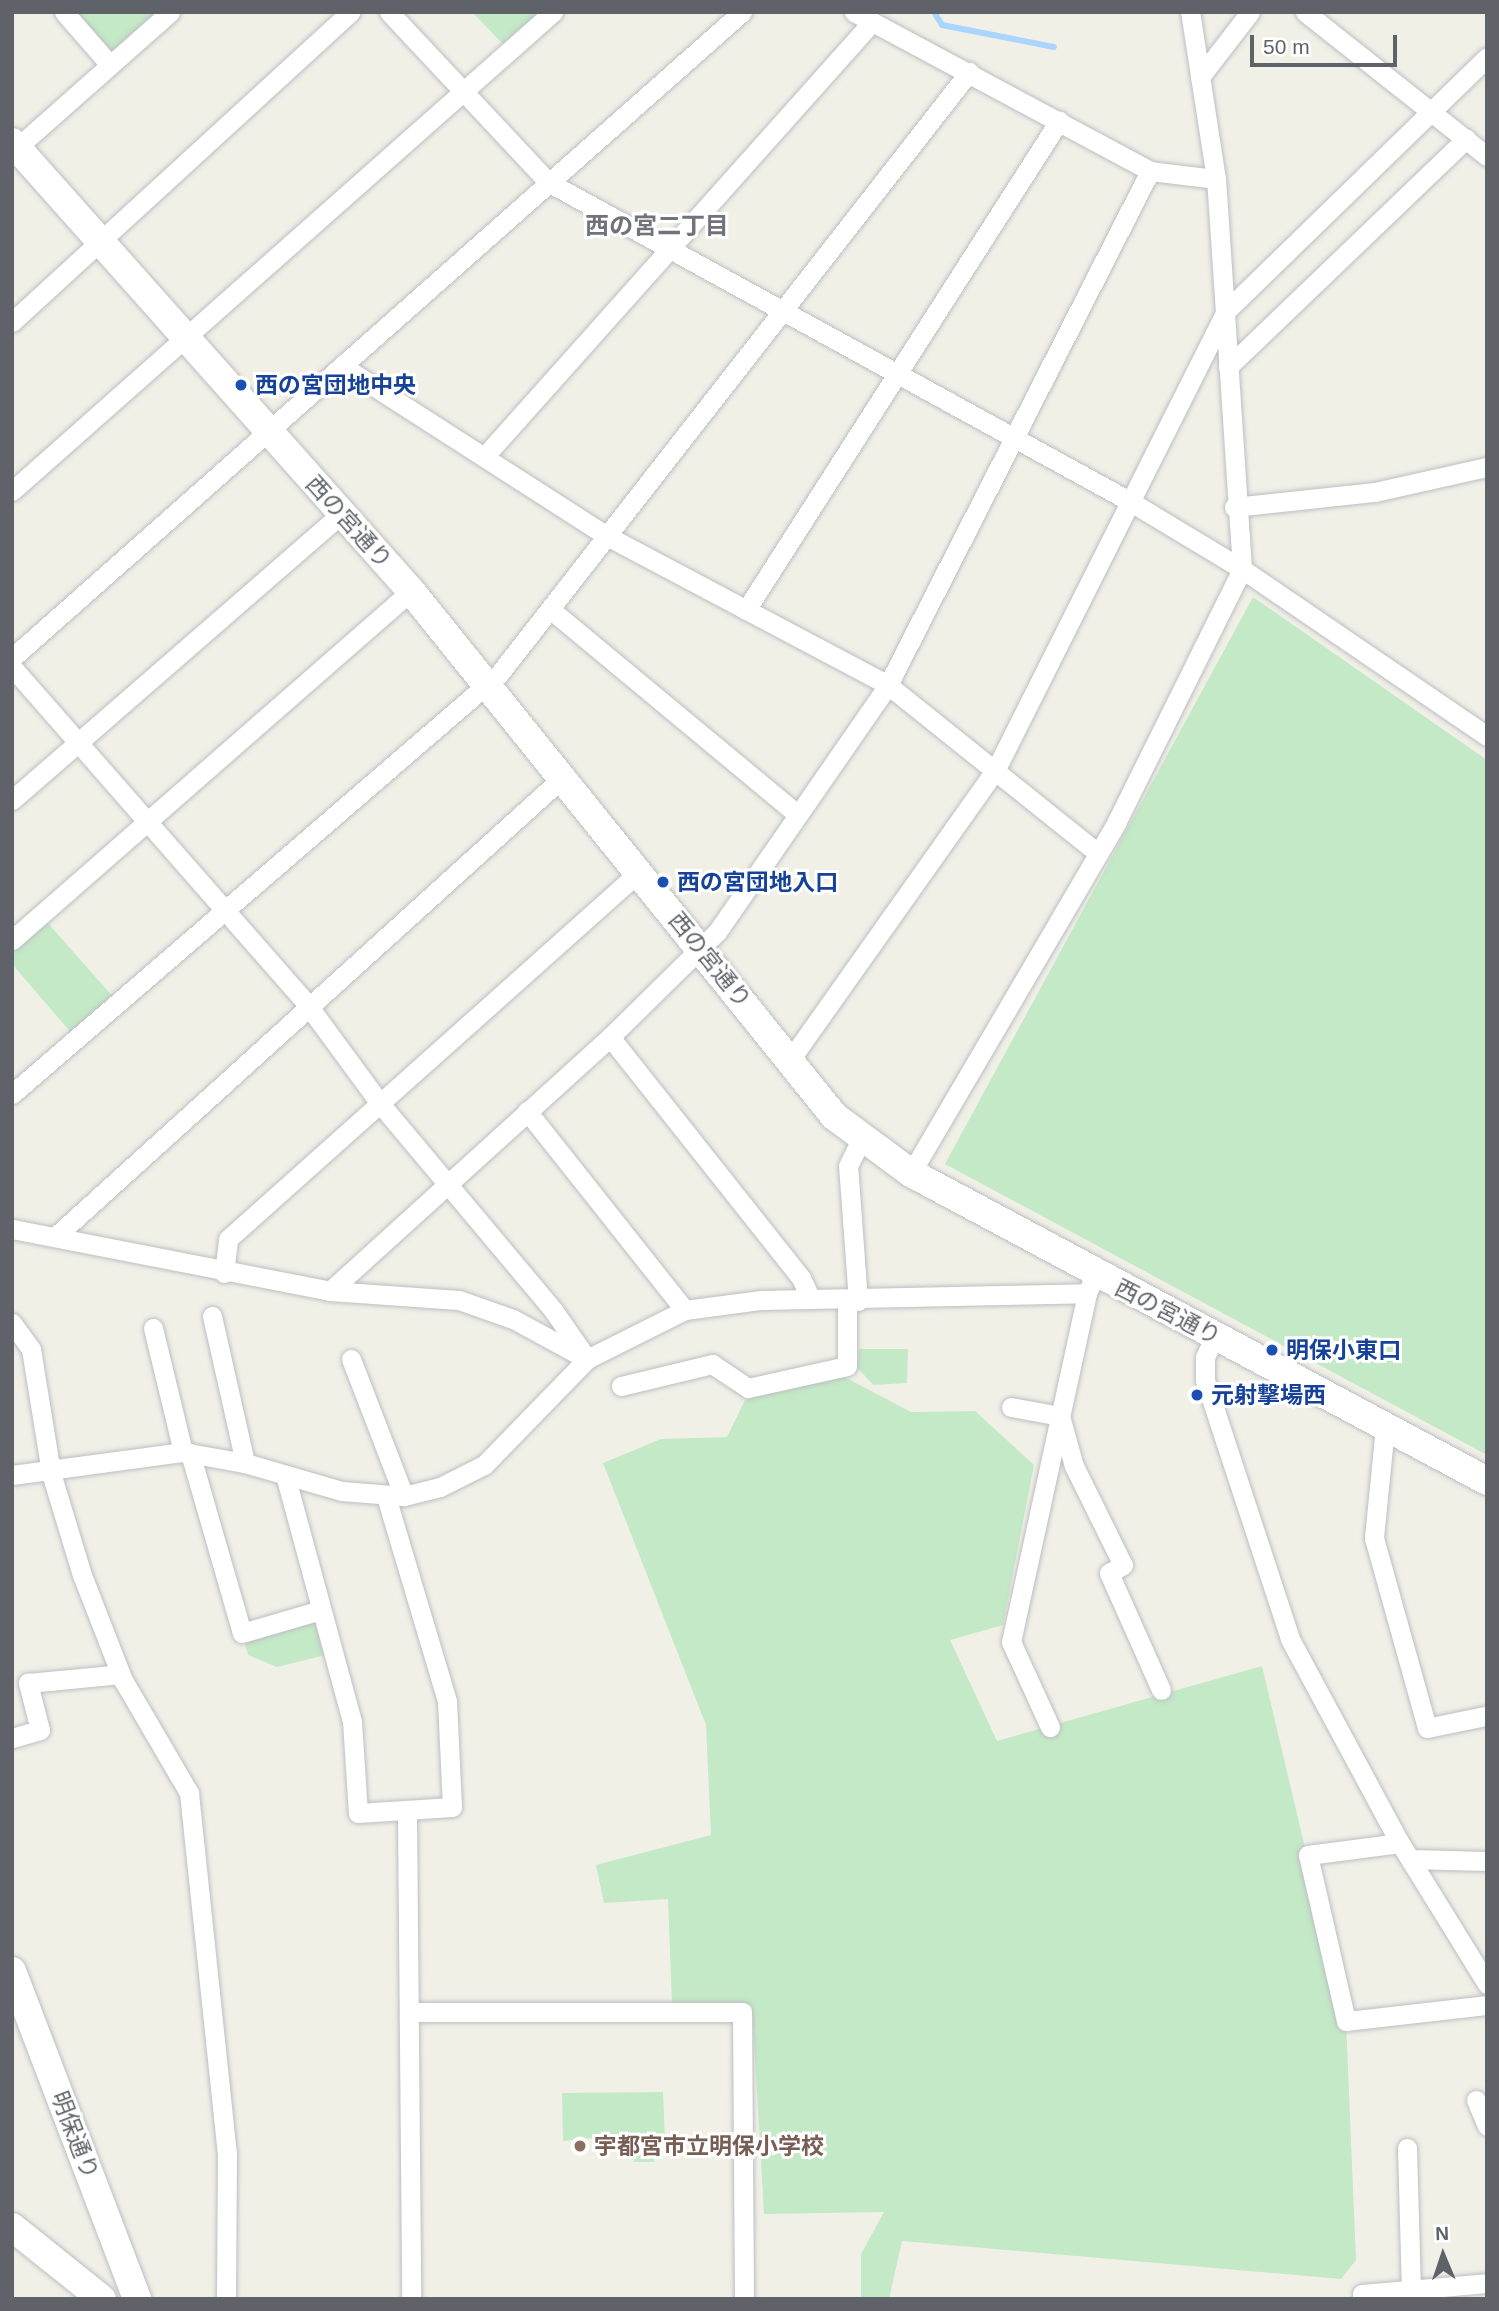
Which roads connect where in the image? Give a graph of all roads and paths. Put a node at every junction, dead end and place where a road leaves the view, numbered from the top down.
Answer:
1 (64, 12) edge
2 (170, 12) edge
3 (350, 12) edge
4 (389, 12) edge
5 (553, 12) edge
6 (742, 12) edge
7 (854, 12) edge
8 (1190, 12) edge
9 (1251, 12) edge
10 (1305, 12) edge
11 (872, 22) junction
12 (1487, 57) edge
13 (110, 65) junction
14 (969, 72) junction
15 (1200, 77) junction
16 (464, 88) junction
17 (1431, 111) junction
18 (1059, 121) junction
19 (1466, 139) junction
20 (14, 147) edge
21 (1487, 156) edge
22 (1150, 171) junction
23 (1216, 179) junction
24 (548, 182) junction
25 (102, 243) junction
26 (667, 249) junction
27 (1226, 311) junction
28 (780, 313) junction
29 (12, 322) edge
30 (185, 338) junction
31 (342, 366) junction
32 (1228, 367) junction
33 (895, 375) junction
34 (268, 432) junction
35 (1013, 439) junction
36 (484, 457) junction
37 (1487, 467) edge
38 (12, 491) edge
39 (1131, 502) junction
40 (1234, 507) junction
41 (341, 514) junction
42 (607, 536) junction
43 (1242, 569) junction
44 (411, 592) junction
45 (550, 608) junction
46 (746, 610) junction
47 (12, 658) edge
48 (12, 667) edge
49 (487, 684) junction
50 (888, 685) junction
51 (1487, 736) edge
52 (78, 741) junction
53 (995, 771) junction
54 (562, 778) junction
55 (12, 800) edge
56 (798, 815) junction
57 (149, 821) junction
58 (1098, 853) junction
59 (639, 872) junction
60 (227, 910) junction
61 (12, 940) edge
62 (702, 949) junction
63 (307, 1004) junction
64 (610, 1037) junction
65 (790, 1060) junction
66 (12, 1094) edge
67 (382, 1107) junction
68 (527, 1111) junction
69 (861, 1139) junction
70 (911, 1173) junction
71 (446, 1182) junction
72 (12, 1229) edge
73 (56, 1236) junction
74 (224, 1273) junction
75 (1091, 1284) junction
76 (330, 1291) junction
77 (811, 1298) junction
78 (852, 1300) junction
79 (685, 1310) junction
80 (212, 1315) dead end
81 (12, 1323) edge
82 (153, 1328) dead end
83 (1215, 1335) junction
84 (351, 1359) dead end
85 (587, 1359) junction
86 (621, 1386) dead end
87 (1011, 1407) dead end
88 (1060, 1416) junction
89 (1385, 1427) junction
90 (186, 1453) junction
91 (245, 1463) junction
92 (51, 1473) junction
93 (12, 1475) edge
94 (285, 1475) junction
95 (1487, 1481) edge
96 (395, 1497) junction
97 (321, 1610) junction
98 (121, 1674) junction
99 (1161, 1690) dead end
100 (1486, 1716) edge
101 (1050, 1727) dead end
102 (12, 1738) edge
103 (407, 1813) junction
104 (1405, 1851) junction
105 (1487, 1861) edge
106 (12, 1971) edge
107 (1487, 1984) edge
108 (1487, 2006) edge
109 (412, 2012) junction
110 (1476, 2100) dead end
111 (1487, 2126) edge
112 (1407, 2148) dead end
113 (12, 2227) edge
114 (1487, 2283) edge
115 (1411, 2291) junction
116 (103, 2299) edge
117 (137, 2299) edge
118 (226, 2299) edge
119 (411, 2299) edge
120 (744, 2299) edge
121 (1363, 2299) edge

1 - 13 street
2 - 13 street
3 - 25 street
4 - 16 street
5 - 16 street
6 - 24 street
7 - 11 street
8 - 15 street
9 - 15 street
10 - 17 street
11 - 14 street
11 - 26 street
12 - 17 street
13 - 20 street
14 - 18 street
14 - 28 street
15 - 23 street
16 - 24 street
16 - 30 street
17 - 19 street
17 - 27 street
18 - 22 street
18 - 33 street
19 - 21 street
19 - 32 street
20 - 25 street, 西の宮通り
22 - 23 street
22 - 35 street
23 - 27 street
24 - 26 street
24 - 31 street
25 - 29 street
25 - 30 street, 西の宮通り
26 - 28 street
26 - 36 street
27 - 32 street
27 - 39 street
28 - 33 street
28 - 42 street
30 - 34 street, 西の宮通り
30 - 38 street
31 - 34 street
31 - 36 street
32 - 40 street
33 - 35 street
33 - 46 street
34 - 41 street, 西の宮通り
34 - 47 street
35 - 39 street
35 - 50 street
36 - 42 street
37 - 40 street
39 - 43 street
39 - 53 street
40 - 43 street
41 - 44 street, 西の宮通り
41 - 52 street
42 - 45 street
42 - 46 street
43 - 51 street
43 - 58 street
44 - 49 street, 西の宮通り
44 - 57 street
45 - 49 street
45 - 56 street
46 - 50 street
48 - 52 street
49 - 54 street, 西の宮通り
49 - 60 street
50 - 53 street
50 - 56 street
52 - 55 street
52 - 57 street
53 - 58 street
53 - 65 street
54 - 59 street, 西の宮通り
54 - 63 street
56 - 62 street
57 - 60 street
57 - 61 street
58 - 70 street
59 - 62 street, 西の宮通り
59 - 67 street
60 - 63 street
60 - 66 street
62 - 64 street
62 - 65 street, 西の宮通り
63 - 67 street
63 - 73 street
64 - 68 street
64 - 77 street
65 - 69 street, 西の宮通り
67 - 71 street
67 - 74 street
68 - 71 street
68 - 79 street
69 - 70 street, 西の宮通り
69 - 78 street
70 - 75 street, 西の宮通り
71 - 76 street
71 - 85 street
72 - 73 street
73 - 74 street
74 - 76 street
75 - 78 street
75 - 83 street, 西の宮通り
75 - 88 street
76 - 85 street
77 - 78 street
77 - 79 street
78 - 86 street
79 - 85 street
80 - 91 street
81 - 92 street
82 - 90 street
83 - 89 street, 西の宮通り
83 - 104 street
84 - 96 street
85 - 96 street
87 - 88 street
88 - 99 street
88 - 101 street
89 - 95 street, 西の宮通り
89 - 100 street
90 - 91 street
90 - 92 street
90 - 97 street
91 - 94 street
92 - 93 street
92 - 98 street
94 - 96 street
94 - 97 street
96 - 103 street
97 - 103 street
98 - 102 street
98 - 118 street
103 - 109 street
104 - 105 street
104 - 107 street
104 - 108 street
106 - 117 street, 明保通り
109 - 119 street
109 - 120 street
110 - 111 street
112 - 115 street
113 - 116 street
114 - 115 street
115 - 121 street

